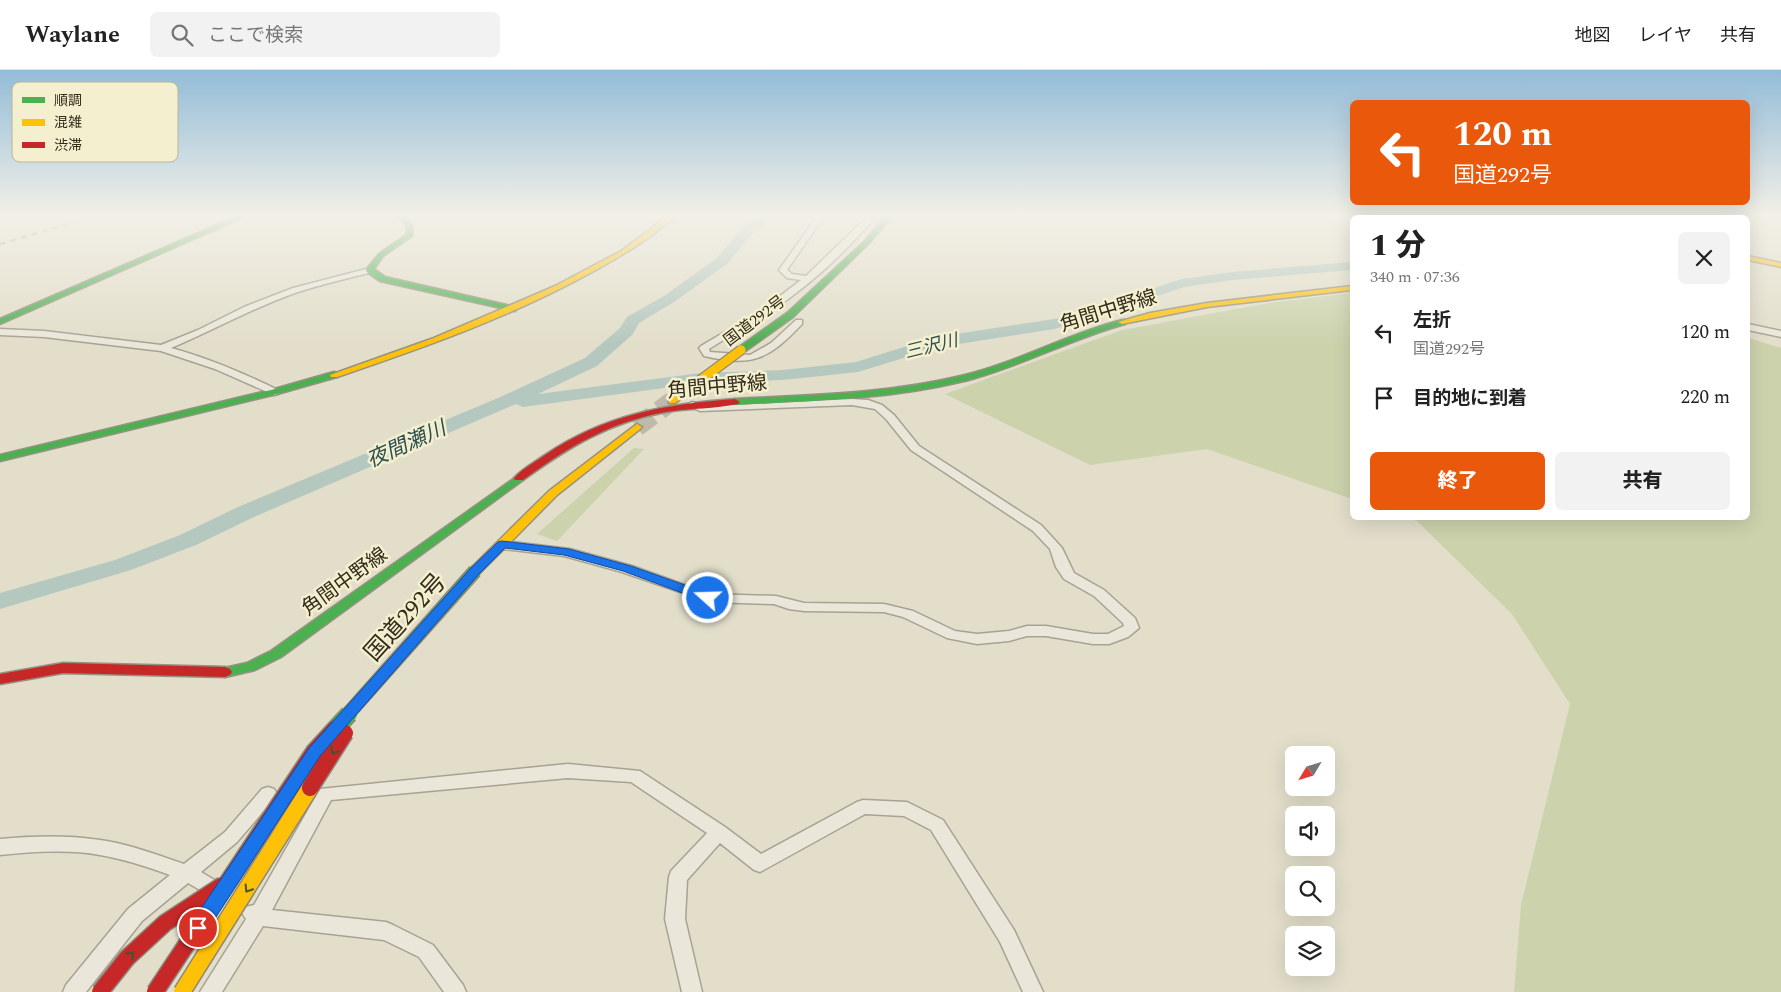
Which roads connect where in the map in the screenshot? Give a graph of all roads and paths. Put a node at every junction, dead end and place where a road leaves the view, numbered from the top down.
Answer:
1 (146, 258) edge
2 (377, 258) edge
3 (612, 258) edge
4 (791, 258) edge
5 (830, 258) edge
6 (850, 258) edge
7 (1750, 258) edge
8 (1781, 265) edge
9 (370, 270) junction
10 (806, 278) junction
11 (1350, 288) edge
12 (512, 308) junction
13 (0, 322) edge
14 (799, 322) dead end
15 (1750, 327) edge
16 (0, 332) edge
17 (1781, 334) edge
18 (162, 348) junction
19 (274, 392) junction
20 (672, 401) tunnel mouth
21 (690, 405) junction
22 (637, 427) tunnel mouth
23 (0, 458) edge
24 (502, 545) junction
25 (0, 679) edge
26 (377, 679) junction
27 (335, 704) dead end
28 (719, 832) junction
29 (0, 847) edge
30 (187, 873) junction
31 (231, 880) junction
32 (258, 917) junction
33 (73, 992) edge
34 (100, 992) edge
35 (155, 992) edge
36 (182, 992) edge
37 (210, 992) edge
38 (456, 992) edge
39 (692, 992) edge
40 (1033, 992) edge

1 - 13 main road
2 - 9 main road
3 - 12 main road
4 - 10 street
5 - 10 street
6 - 20 main road, 国道292号, bridge
7 - 8 main road
9 - 12 main road
9 - 18 street
10 - 14 street
11 - 21 main road, 角間中野線
12 - 19 main road
15 - 17 street
16 - 18 street
18 - 19 street
19 - 23 main road
21 - 24 street
21 - 25 main road, 角間中野線
22 - 24 main road, 国道292号
24 - 26 main road, 国道292号, bridge
26 - 31 main road, 国道292号, bridge
26 -> 36 main road, bridge
27 - 30 street
28 - 32 street
28 - 39 street
28 - 40 street
29 - 30 street
30 - 32 street
30 - 33 street
34 -> 31 main road, bridge
31 - 35 main road, 国道292号, bridge
32 - 37 street
32 - 38 street

